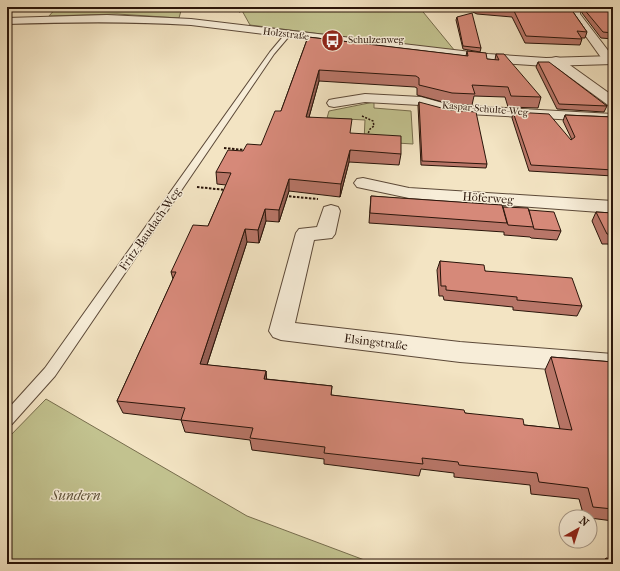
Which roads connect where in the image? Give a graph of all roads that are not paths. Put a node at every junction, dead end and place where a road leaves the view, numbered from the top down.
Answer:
1 (575, 7) edge
2 (7, 21) edge
3 (288, 34) junction
4 (611, 60) edge
5 (556, 62) junction
6 (613, 102) edge
7 (334, 103) road end
8 (613, 118) edge
9 (363, 183) dead end
10 (326, 205) road end
11 (613, 207) edge
12 (613, 364) edge
13 (7, 420) edge

1 - 4 street
2 - 3 street, Holzstraße
3 - 5 street, Holzstraße
3 - 13 lane, Fritz-Baudach-Weg
4 - 5 street, Holzstraße
5 - 6 street
7 - 8 street, Kaspar-Schulte-Weg
9 - 11 street, Höferweg
10 - 12 street, Elsingstraße

